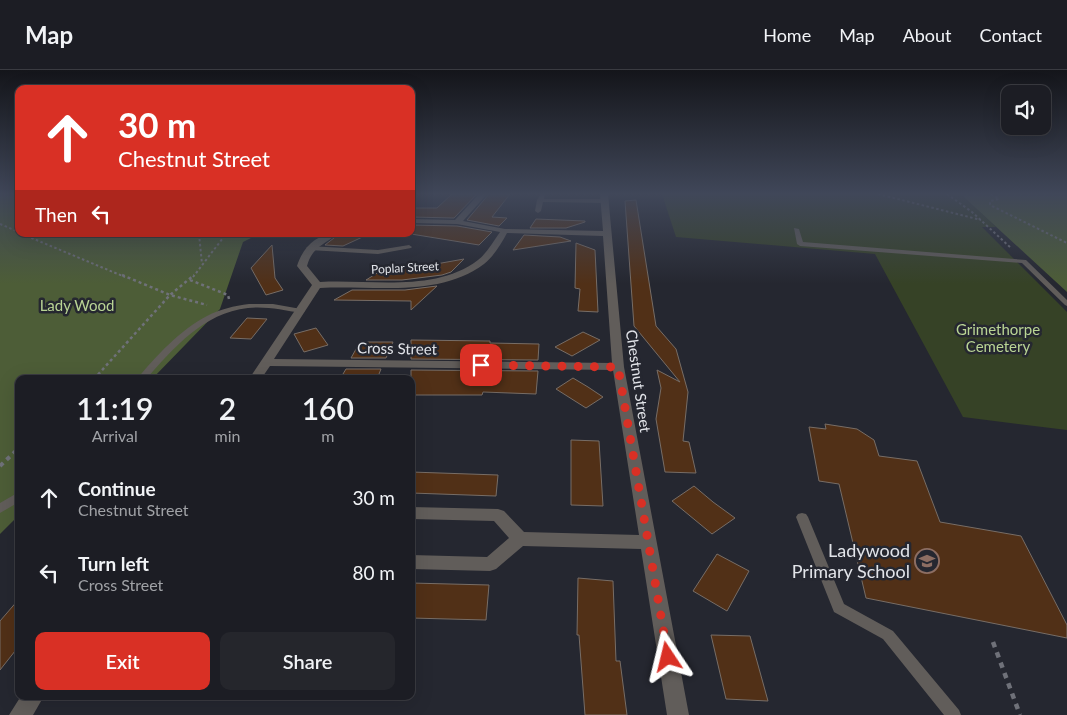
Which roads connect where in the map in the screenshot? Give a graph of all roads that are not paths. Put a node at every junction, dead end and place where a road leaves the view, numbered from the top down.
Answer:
1 (468, 224) edge
2 (607, 224) edge
3 (796, 229) dead end
4 (505, 231) junction
5 (608, 234) junction
6 (329, 237) edge
7 (409, 247) dead end
8 (309, 248) junction
9 (317, 285) junction
10 (1067, 304) edge
11 (301, 311) junction
12 (266, 362) junction
13 (618, 367) junction
14 (145, 375) edge
15 (257, 375) edge
16 (15, 499) edge
17 (0, 509) edge
18 (415, 513) edge
19 (802, 517) dead end
20 (520, 539) junction
21 (647, 542) junction
22 (415, 562) edge
23 (31, 700) edge
24 (20, 715) edge
25 (678, 715) edge
26 (954, 715) edge

1 - 4 street
2 - 5 street, Chestnut Street
3 - 10 lane
4 - 5 street
4 - 9 street, Poplar Street
5 - 13 street, Chestnut Street
6 - 8 street
7 - 8 lane
8 - 9 street
9 - 11 street
11 - 12 street
11 - 14 lane
12 - 13 street, Cross Street
12 - 15 street
13 - 21 street, Chestnut Street
16 - 17 lane
18 - 20 street
19 - 26 lane
20 - 21 street
20 - 22 street
21 - 25 street, Chestnut Street
23 - 24 street

